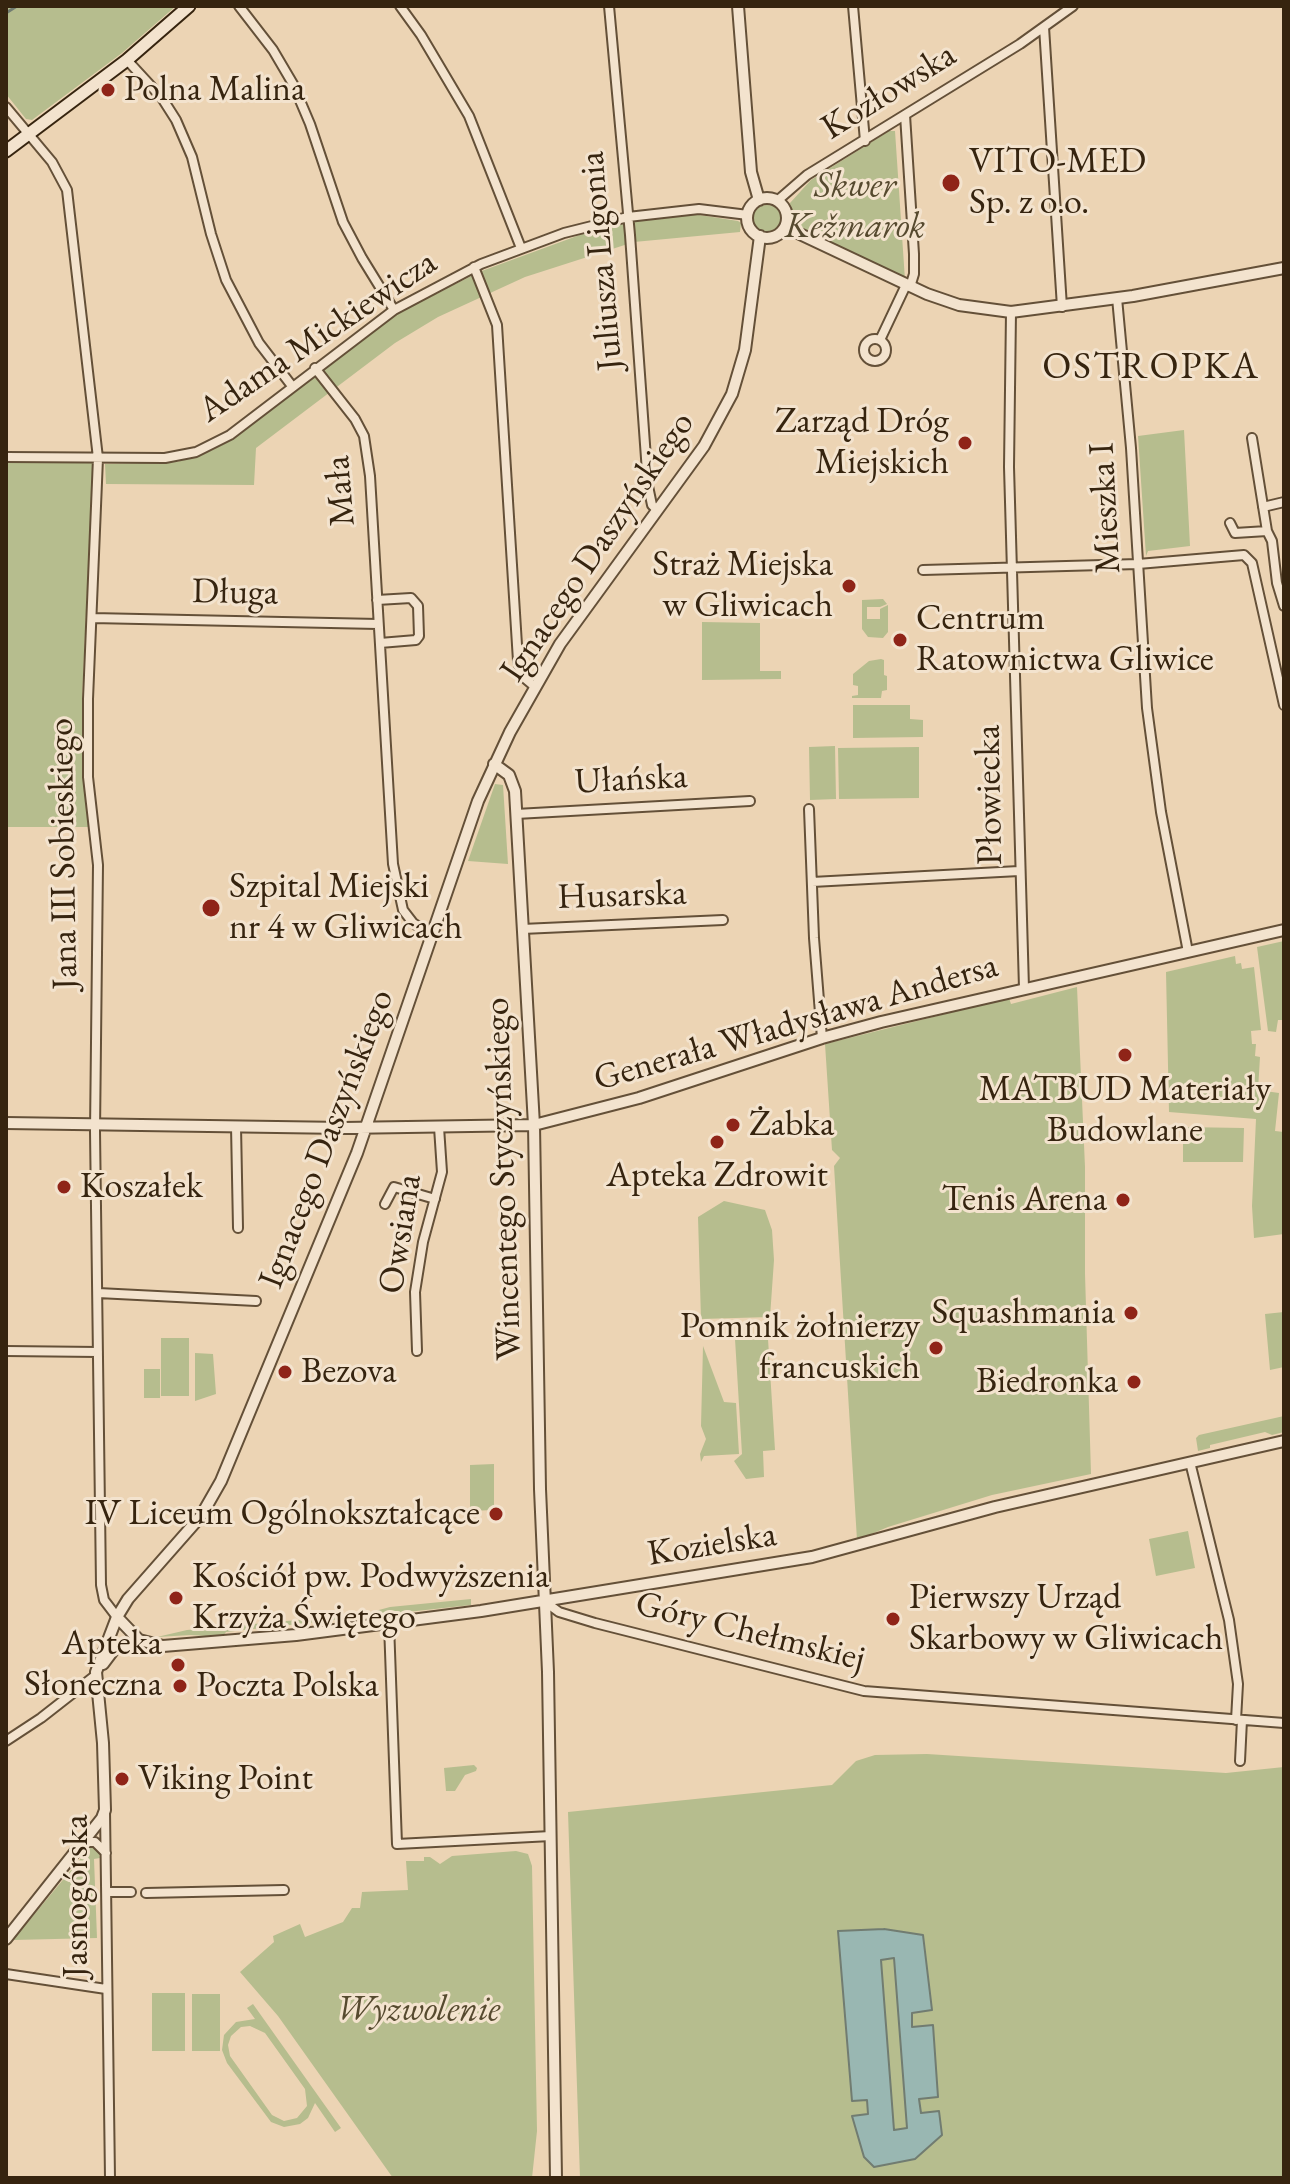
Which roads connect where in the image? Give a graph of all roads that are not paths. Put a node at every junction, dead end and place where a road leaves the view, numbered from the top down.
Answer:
1 (189, 6) edge
2 (239, 6) edge
3 (400, 6) edge
4 (609, 6) edge
5 (738, 6) edge
6 (853, 6) edge
7 (1073, 6) edge
8 (1044, 27) junction
9 (127, 60) junction
10 (6, 107) edge
11 (905, 115) junction
12 (29, 134) junction
13 (865, 141) junction
14 (6, 151) edge
15 (759, 200) junction
16 (777, 201) junction
17 (748, 215) junction
18 (628, 217) junction
19 (785, 227) junction
20 (760, 236) junction
21 (521, 248) junction
22 (474, 267) junction
23 (1284, 268) edge
24 (908, 286) junction
25 (1117, 298) junction
26 (1062, 307) junction
27 (394, 310) junction
28 (1011, 312) junction
29 (880, 340) dead end
30 (315, 368) junction
31 (292, 386) junction
32 (1252, 438) dead end
33 (6, 457) edge
34 (98, 458) junction
35 (1284, 502) edge
36 (1263, 507) junction
37 (657, 510) junction
38 (1230, 523) dead end
39 (1267, 533) junction
40 (1138, 564) junction
41 (923, 570) dead end
42 (1011, 570) junction
43 (1280, 591) junction
44 (1259, 596) junction
45 (377, 600) junction
46 (1284, 606) edge
47 (92, 618) junction
48 (378, 624) junction
49 (380, 643) junction
50 (534, 686) junction
51 (1284, 705) edge
52 (494, 764) junction
53 (750, 801) dead end
54 (809, 809) dead end
55 (516, 814) junction
56 (1019, 871) junction
57 (812, 882) junction
58 (723, 920) dead end
59 (522, 929) junction
60 (1284, 930) edge
61 (432, 935) junction
62 (1188, 952) junction
63 (1024, 988) junction
64 (822, 1038) junction
65 (6, 1123) edge
66 (95, 1124) junction
67 (534, 1125) junction
68 (236, 1126) junction
69 (366, 1127) junction
70 (439, 1127) junction
71 (435, 1199) junction
72 (385, 1204) dead end
73 (238, 1228) dead end
74 (98, 1293) junction
75 (256, 1301) dead end
76 (6, 1351) edge
77 (417, 1351) dead end
78 (98, 1352) junction
79 (1284, 1441) edge
80 (1190, 1462) junction
81 (543, 1601) junction
82 (117, 1617) junction
83 (389, 1624) junction
84 (139, 1640) junction
85 (96, 1675) junction
86 (1239, 1720) junction
87 (1284, 1723) edge
88 (6, 1741) edge
89 (1240, 1761) dead end
90 (105, 1810) junction
91 (551, 1836) junction
92 (84, 1842) junction
93 (106, 1854) junction
94 (284, 1890) dead end
95 (107, 1892) junction
96 (131, 1892) dead end
97 (146, 1893) dead end
98 (6, 1939) edge
99 (6, 1974) edge
100 (106, 1989) junction
101 (110, 2178) edge
102 (556, 2178) edge

1 - 9 main road
2 - 27 street
3 - 21 street
4 - 18 street, Juliusza Ligonia
5 - 15 street
6 - 13 street
7 - 8 street, Kozłowska
8 - 11 street, Kozłowska
8 - 26 street
9 - 12 main road
9 - 31 street
10 - 12 street, Jana III Sobieskiego
11 - 13 street, Kozłowska
11 - 24 street
12 - 14 main road
12 - 34 street, Jana III Sobieskiego
13 - 16 street, Kozłowska
15 - 16 street
15 - 17 street
16 - 19 street
17 - 18 street, Adama Mickiewicza
17 - 20 street
18 - 21 street, Adama Mickiewicza
18 - 37 street, Juliusza Ligonia
19 - 20 street
19 - 24 street
20 - 37 street, Ignacego Daszyńskiego
21 - 22 street, Adama Mickiewicza
22 - 27 street, Adama Mickiewicza
22 - 50 street
23 - 25 street
24 - 28 street
24 - 29 street
25 - 26 street
25 - 40 street, Mieszka I
26 - 28 street
27 - 30 street, Adama Mickiewicza
28 - 42 street, Płowiecka
30 - 31 street, Adama Mickiewicza
30 - 45 street, Mała
31 - 34 street, Adama Mickiewicza
32 - 36 street
33 - 34 street, Adama Mickiewicza
34 - 47 street, Jana III Sobieskiego
35 - 36 street
36 - 39 street
37 - 50 street, Ignacego Daszyńskiego
38 - 39 street
39 - 43 street
40 - 42 street
40 - 44 street
40 - 62 street, Mieszka I
41 - 42 street
42 - 56 street, Płowiecka
43 - 44 street
43 - 46 street
44 - 51 street
45 - 48 street, Mała
45 - 49 street
47 - 48 street, Długa
47 - 66 street, Jana III Sobieskiego
48 - 49 street, Mała
49 - 61 street, Mała
50 - 52 street, Ignacego Daszyńskiego
52 - 55 street, Wincentego Styczyńskiego
52 - 61 street, Ignacego Daszyńskiego
53 - 55 street, Ułańska
54 - 57 street
55 - 59 street, Wincentego Styczyńskiego
56 - 57 street
56 - 63 street, Płowiecka
57 - 64 street
58 - 59 street, Husarska
59 - 67 street, Wincentego Styczyńskiego
60 - 62 street, Generała Władysława Andersa
61 - 69 street, Ignacego Daszyńskiego
62 - 63 street, Generała Władysława Andersa
63 - 64 street, Generała Władysława Andersa
64 - 67 street, Generała Władysława Andersa
65 - 66 street, Generała Władysława Andersa
66 - 68 street, Generała Władysława Andersa
66 - 74 street, Jana III Sobieskiego
67 - 70 street, Generała Władysława Andersa
67 - 81 street, Wincentego Styczyńskiego
68 - 69 street, Generała Władysława Andersa
68 - 73 street
69 - 70 street, Generała Władysława Andersa
69 - 82 street, Ignacego Daszyńskiego
70 - 71 street, Owsiana
71 - 72 street
71 - 77 street, Owsiana
74 - 75 street
74 - 78 street, Jana III Sobieskiego
76 - 78 street
78 - 82 street, Jana III Sobieskiego
79 - 80 street, Kozielska
80 - 81 street, Kozielska
80 - 86 street
81 - 83 street, Kozielska
81 - 86 street, Góry Chełmskiej
81 - 91 street, Wincentego Styczyńskiego
82 - 84 street
82 - 85 street, Jasnogórska
83 - 84 street, Kozielska
83 - 91 street
84 - 85 street
85 - 88 street
85 - 90 street, Jasnogórska
86 - 87 street, Góry Chełmskiej
86 - 89 street
90 - 92 street
90 - 93 street, Jasnogórska
91 - 102 street, Wincentego Styczyńskiego
92 - 93 street
92 - 98 street
93 - 95 street, Jasnogórska
94 - 97 street
95 - 96 street
95 - 100 street, Jasnogórska
99 - 100 street
100 - 101 street, Jasnogórska

